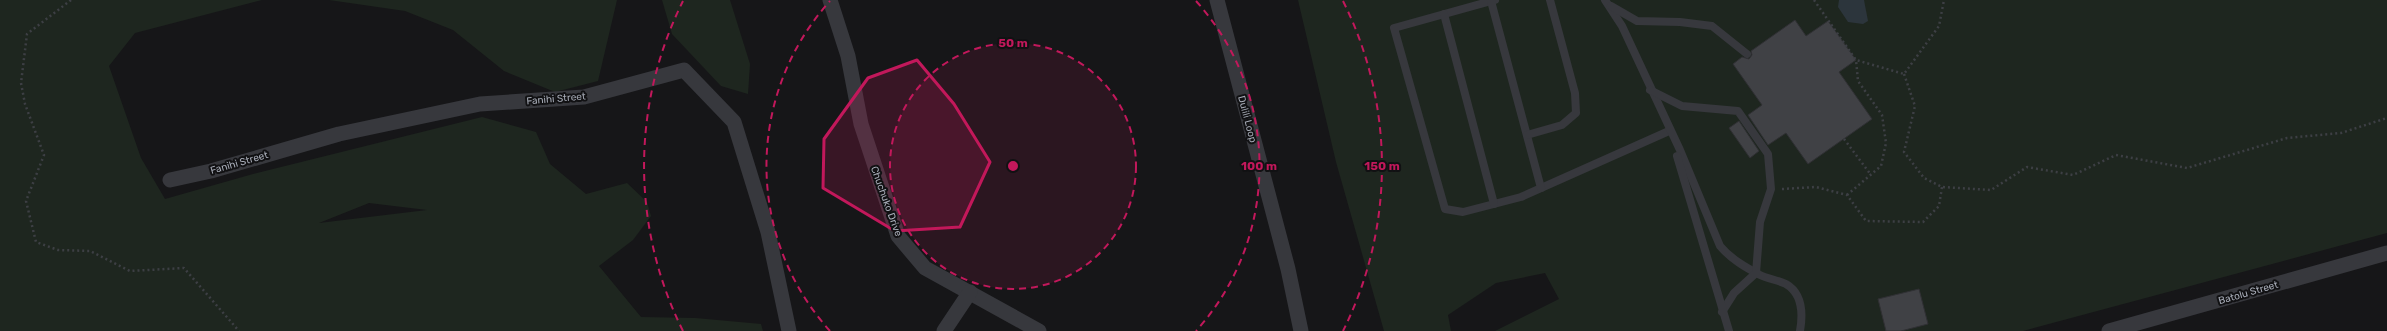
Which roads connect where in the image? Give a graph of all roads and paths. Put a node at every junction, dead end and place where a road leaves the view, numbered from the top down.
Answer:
1 (71, 0) edge
2 (830, 0) edge
3 (1217, 0) edge
4 (1550, 0) edge
5 (1814, 0) edge
6 (1944, 0) edge
7 (1493, 1) edge
8 (1607, 3) edge
9 (1444, 14) junction
10 (1747, 54) dead end
11 (1856, 60) junction
12 (1904, 74) junction
13 (1650, 90) junction
14 (2387, 118) edge
15 (1666, 121) junction
16 (1669, 131) junction
17 (1527, 135) junction
18 (1844, 139) dead end
19 (1871, 175) junction
20 (170, 180) dead end
21 (1942, 187) junction
22 (1541, 188) junction
23 (1771, 189) junction
24 (1847, 195) junction
25 (1494, 204) junction
26 (2387, 252) edge
27 (1756, 273) junction
28 (970, 292) junction
29 (1722, 312) junction
30 (239, 331) edge
31 (789, 331) edge
32 (944, 331) edge
33 (1040, 331) edge
34 (1301, 331) edge
35 (1729, 331) edge
36 (1800, 331) edge
37 (2109, 331) edge

1 - 30 path
2 - 28 street, Chuchuko Drive
3 - 34 street, Dulili Loop
4 - 17 lane
5 - 11 path
6 - 12 path
7 - 9 lane
7 - 17 lane
8 - 10 lane
8 - 13 lane
9 - 25 lane
9 - 25 lane
11 - 12 path
11 - 19 path
12 - 21 path
13 - 15 lane
13 - 23 lane
14 - 21 path
15 - 16 lane
15 - 27 lane
16 - 22 lane
16 - 29 lane
17 - 22 lane
18 - 19 path
19 - 24 path
20 - 31 street, Fanihi Street
21 - 24 path
22 - 25 lane
23 - 24 path
23 - 27 lane
26 - 37 street, Batolu Street
27 - 29 lane
27 - 36 lane
28 - 32 street
28 - 33 street, Chuchuko Drive
29 - 35 lane

